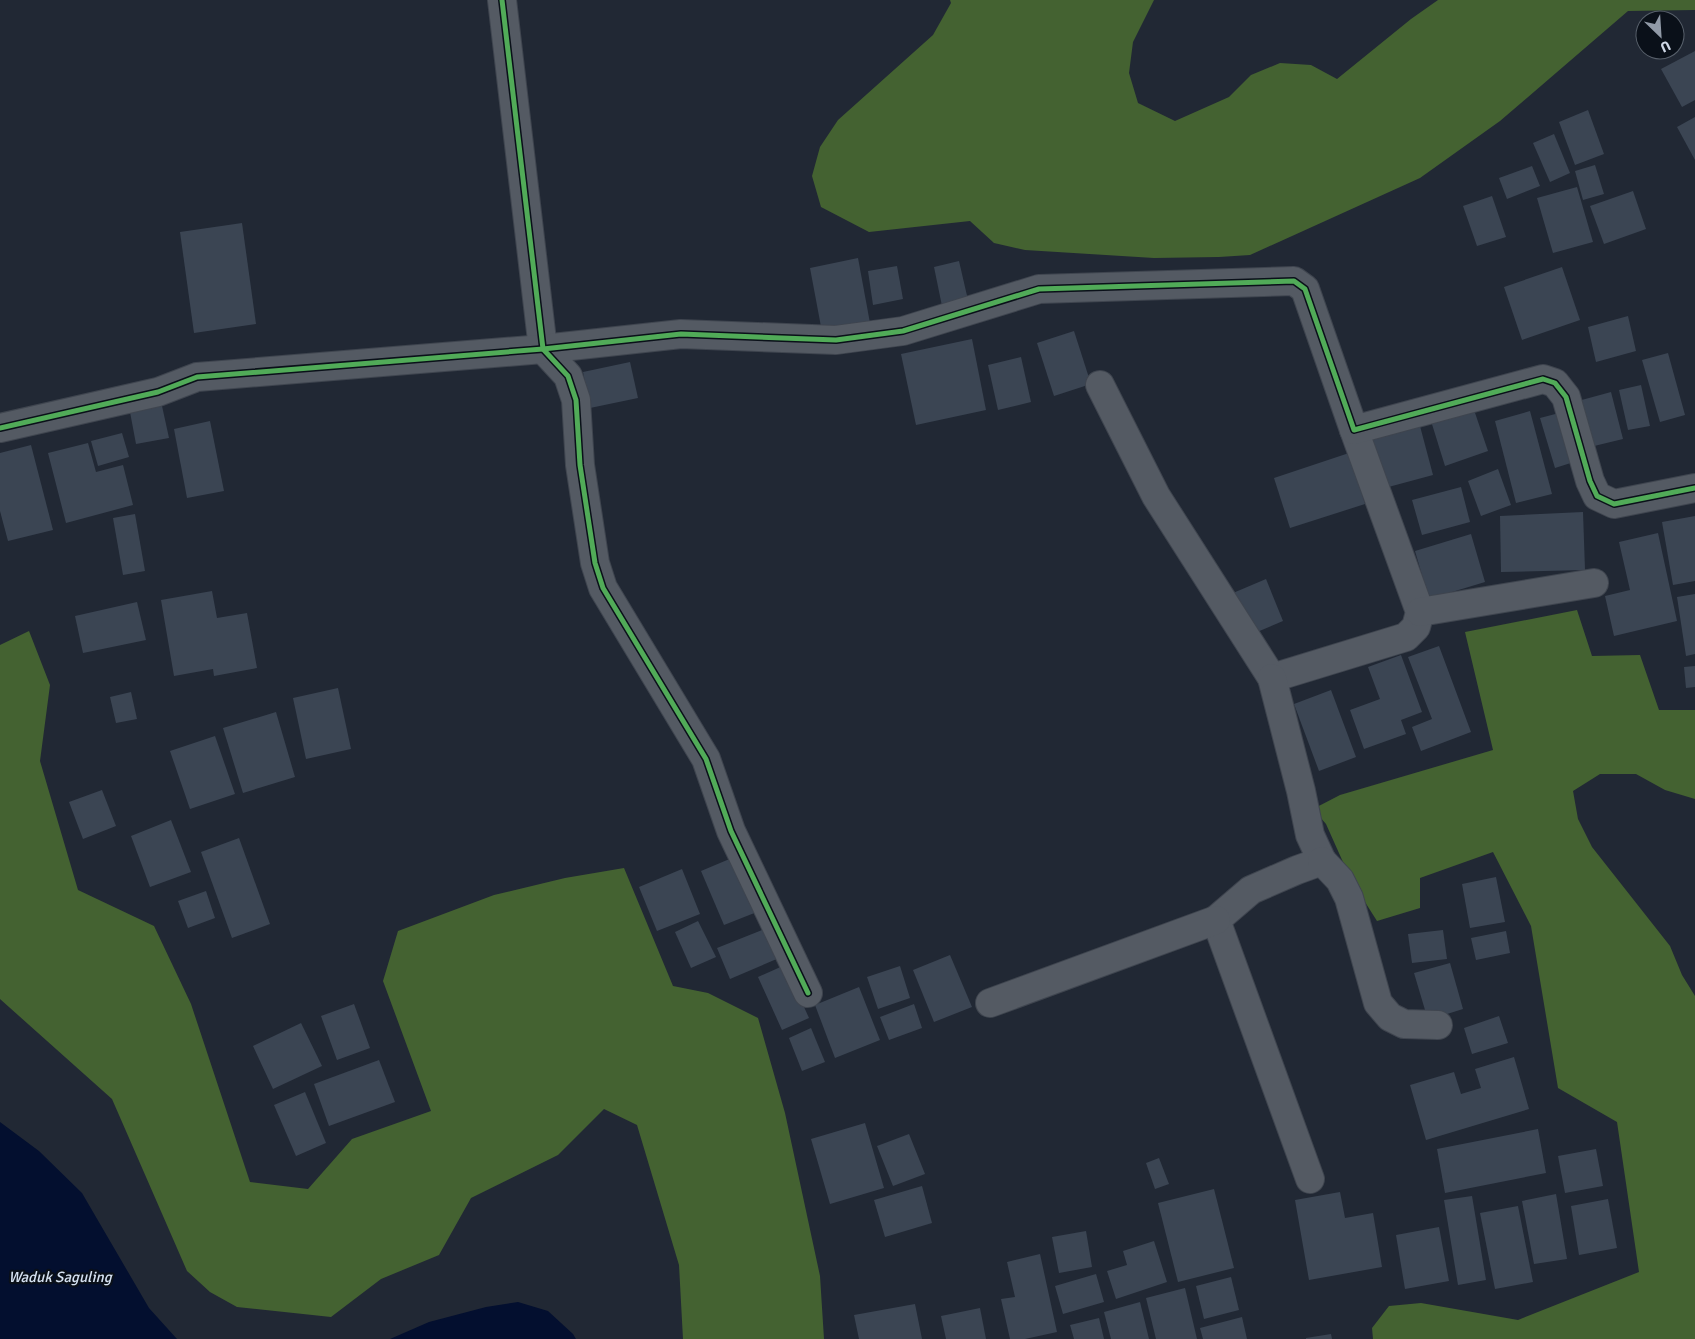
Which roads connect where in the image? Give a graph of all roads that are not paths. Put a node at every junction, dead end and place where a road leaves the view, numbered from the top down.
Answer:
1 (502, 0) edge
2 (542, 349) junction
3 (1100, 385) dead end
4 (0, 428) edge
5 (1354, 430) junction
6 (1695, 488) edge
7 (1594, 582) dead end
8 (1420, 612) junction
9 (1272, 678) junction
10 (1322, 861) junction
11 (1216, 920) junction
12 (808, 993) dead end
13 (990, 1003) dead end
14 (1438, 1025) dead end
15 (1310, 1179) dead end

1 - 2 street
2 - 4 street
2 - 5 street
2 - 12 street
3 - 9 street
5 - 6 street
5 - 8 street
7 - 8 street
8 - 9 street
9 - 10 street
10 - 11 street
10 - 14 street
11 - 13 street
11 - 15 street

